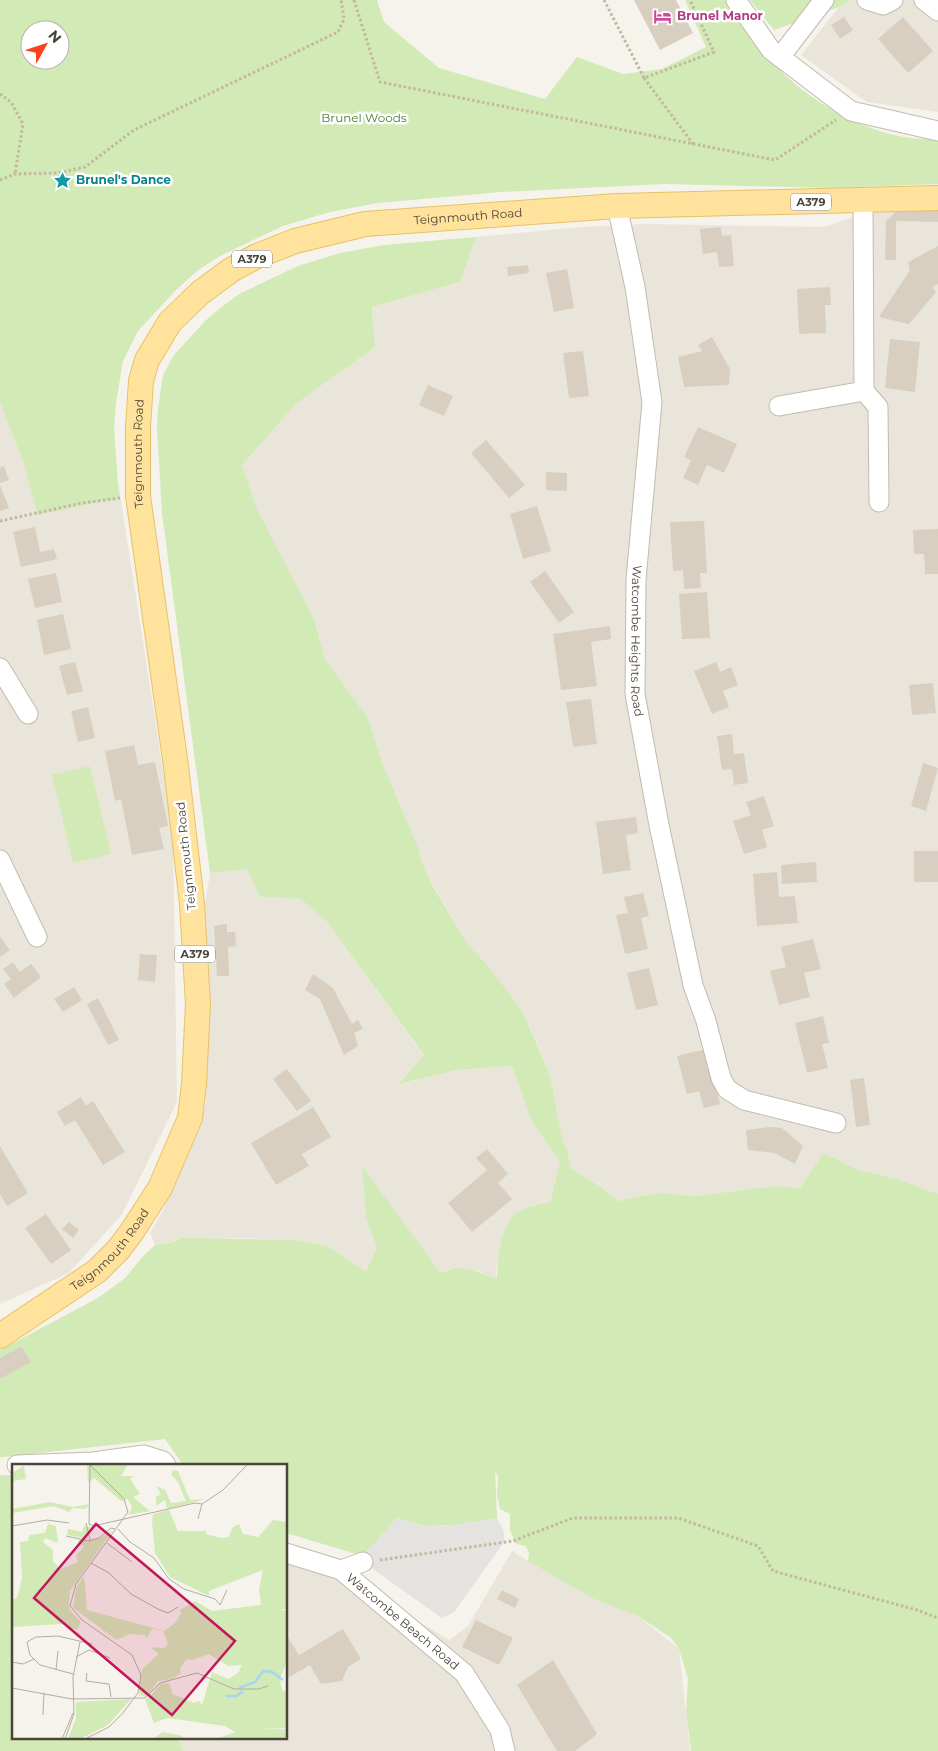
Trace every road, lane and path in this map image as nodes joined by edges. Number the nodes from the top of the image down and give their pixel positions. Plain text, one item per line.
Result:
1 (341, 0) edge
2 (354, 0) edge
3 (604, 0) edge
4 (690, 0) edge
5 (736, 0) edge
6 (824, 0) edge
7 (867, 0) edge
8 (893, 0) edge
9 (924, 0) edge
10 (938, 10) edge
11 (780, 57) junction
12 (644, 78) junction
13 (0, 94) edge
14 (851, 110) junction
15 (938, 131) edge
16 (693, 144) junction
17 (15, 174) junction
18 (0, 180) edge
19 (938, 198) edge
20 (863, 200) junction
21 (617, 206) junction
22 (864, 391) junction
23 (779, 406) dead end
24 (138, 496) junction
25 (878, 502) dead end
26 (0, 521) edge
27 (0, 668) edge
28 (28, 714) dead end
29 (0, 860) edge
30 (37, 937) dead end
31 (836, 1124) dead end
32 (0, 1336) edge
33 (41, 1464) edge
34 (165, 1464) edge
35 (288, 1554) edge
36 (363, 1562) joint
37 (341, 1570) junction
38 (938, 1618) edge
39 (505, 1751) edge

1 - 17 path
2 - 16 path
3 - 12 path
4 - 12 path
5 - 11 street
6 - 11 street
7 - 8 street
9 - 10 street
11 - 14 street
12 - 16 path
13 - 17 path
14 - 15 street
14 - 16 path
17 - 18 path
19 - 20 main road, Teignmouth Road / A379
20 - 21 main road, Teignmouth Road / A379
20 - 22 street
21 - 24 main road, Teignmouth Road / A379
21 - 31 street, Watcombe Heights Road
22 - 23 street
22 - 25 street
24 - 26 path
24 - 32 main road, Teignmouth Road / A379
27 - 28 street
29 - 30 street
33 - 34 street
35 - 37 street, Watcombe Beach Road
36 - 37 street
36 - 38 path
37 - 39 street, Watcombe Beach Road

